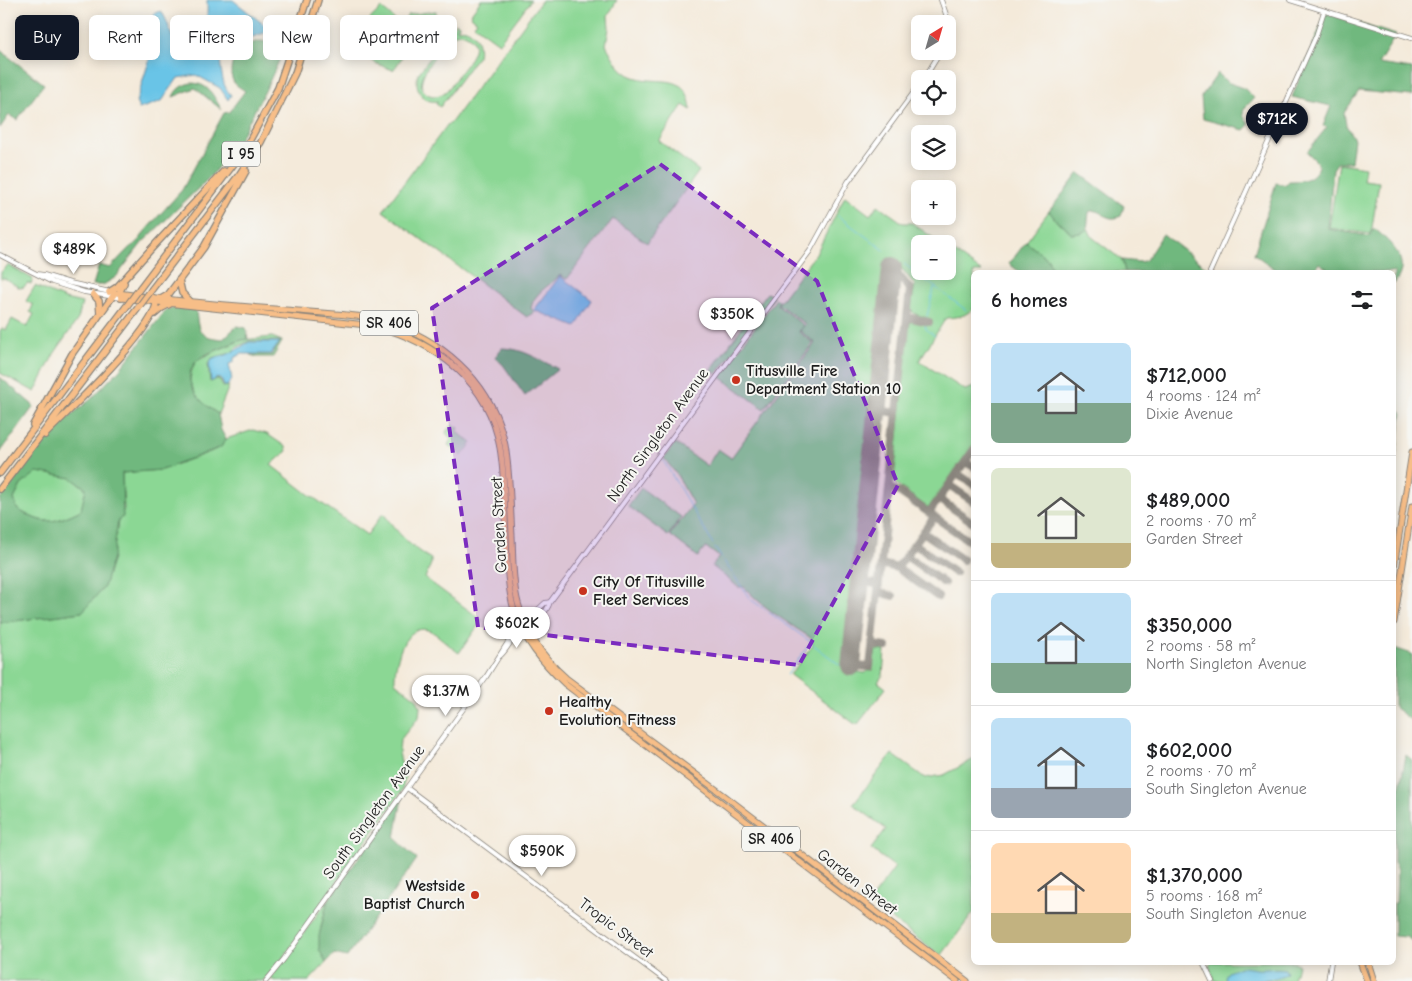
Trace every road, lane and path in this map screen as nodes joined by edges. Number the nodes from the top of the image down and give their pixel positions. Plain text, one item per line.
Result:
1 (307, 0) edge
2 (318, 0) edge
3 (941, 0) edge
4 (1290, 0) edge
5 (1324, 10) junction
6 (946, 15) edge
7 (1412, 38) edge
8 (911, 96) edge
9 (245, 149) junction
10 (255, 152) junction
11 (0, 255) edge
12 (1211, 270) edge
13 (130, 272) junction
14 (179, 280) junction
15 (58, 282) junction
16 (93, 294) junction
17 (116, 295) junction
18 (163, 298) junction
19 (154, 300) junction
20 (190, 301) junction
21 (170, 304) junction
22 (100, 314) junction
23 (150, 319) junction
24 (26, 438) junction
25 (1412, 452) edge
26 (26, 454) junction
27 (0, 473) edge
28 (1410, 483) edge
29 (0, 489) edge
30 (1412, 506) edge
31 (508, 526) junction
32 (1396, 556) edge
33 (1396, 609) edge
34 (523, 626) junction
35 (407, 788) junction
36 (800, 852) junction
37 (798, 860) junction
38 (1204, 965) edge
39 (1331, 965) edge
40 (1361, 965) edge
41 (1369, 965) edge
42 (266, 981) edge
43 (666, 981) edge
44 (957, 981) edge
45 (967, 981) edge
46 (1212, 981) edge
47 (1328, 981) edge
48 (1366, 981) edge
49 (1374, 981) edge

1 - 9 highway, I 95
2 - 10 highway, I 95
3 - 6 street
4 - 5 street
5 - 7 street
5 - 12 street
8 - 34 street, North Singleton Avenue
9 - 13 highway
9 - 24 highway, I 95, bridge
10 - 14 highway
10 - 26 highway, I 95, bridge
11 - 15 street, Garden Street / SR 406
13 - 17 highway
13 - 17 highway
14 - 18 highway
14 - 20 highway
15 - 16 street, Garden Street / SR 406
15 - 17 street, Garden Street / SR 406
16 - 17 street, Garden Street / SR 406
16 - 22 highway
17 - 19 main road, Garden Street / SR 406
17 - 22 highway
18 - 19 highway
18 - 20 main road, Garden Street / SR 406
19 - 21 main road, Garden Street / SR 406
19 - 23 highway
20 - 31 main road, Garden Street / SR 406
21 - 23 highway
21 - 31 main road, Garden Street / SR 406
22 - 24 highway
23 - 26 highway
24 - 27 highway, I 95
25 - 28 main road
26 - 29 highway, I 95
28 - 32 main road
30 - 33 main road
31 - 34 main road, Garden Street / SR 406
31 - 34 main road, Garden Street / SR 406
34 - 35 street, South Singleton Avenue
34 - 36 main road, Garden Street / SR 406
34 - 37 main road, Garden Street / SR 406
35 - 42 street, South Singleton Avenue
35 - 43 street, Tropic Street
36 - 37 main road
36 - 45 main road, Garden Street / SR 406
37 - 44 main road, Garden Street / SR 406
38 - 46 street
39 - 47 street
40 - 48 main road
41 - 49 main road

